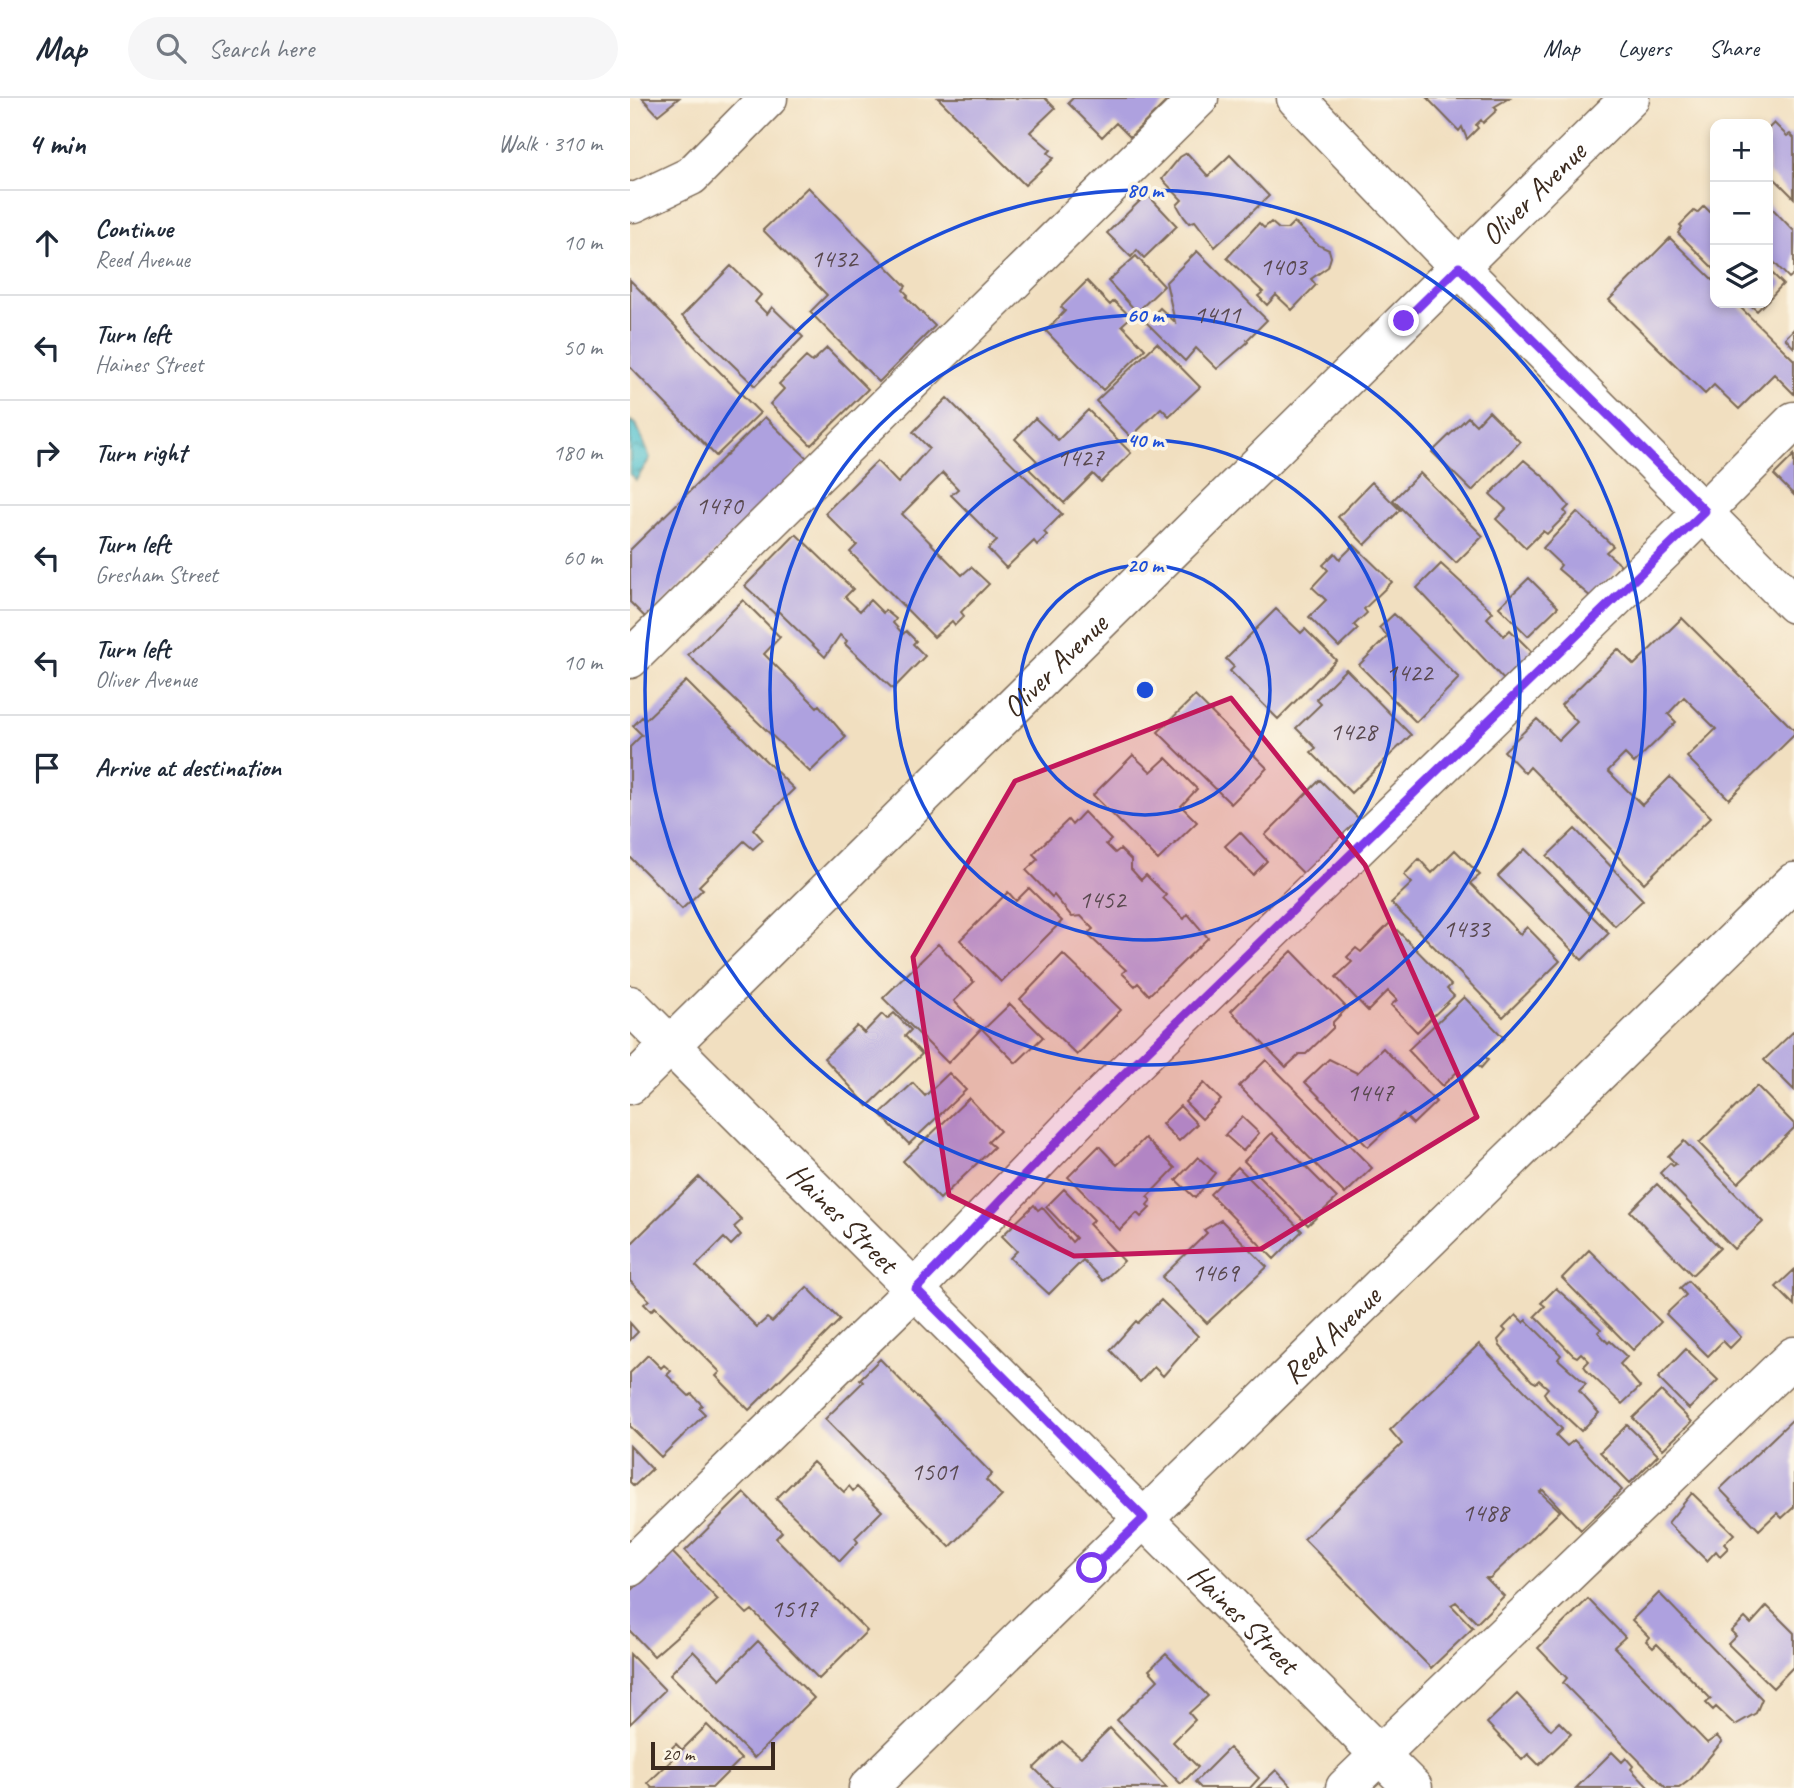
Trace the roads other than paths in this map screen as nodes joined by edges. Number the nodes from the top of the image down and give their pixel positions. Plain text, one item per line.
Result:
1 (768, 98) edge
2 (1199, 98) edge
3 (1296, 98) edge
4 (1630, 98) edge
5 (630, 201) edge
6 (1459, 267) junction
7 (1794, 421) edge
8 (1705, 511) junction
9 (1794, 604) edge
10 (630, 659) edge
11 (1794, 882) edge
12 (630, 1005) edge
13 (670, 1046) junction
14 (630, 1085) edge
15 (916, 1289) junction
16 (1794, 1356) edge
17 (1144, 1518) junction
18 (630, 1567) edge
19 (1379, 1754) junction
20 (868, 1788) edge
21 (1345, 1788) edge
22 (1413, 1788) edge

1 - 5 street
2 - 10 street
3 - 6 street
4 - 6 street, Oliver Avenue
6 - 8 street
6 - 13 street, Oliver Avenue
7 - 8 street
8 - 9 street
8 - 15 street
11 - 17 street, Reed Avenue
12 - 13 street, Haines Street
13 - 14 street, Oliver Avenue
13 - 15 street, Haines Street
15 - 17 street, Haines Street
15 - 18 street
16 - 19 street
17 - 19 street, Haines Street
17 - 20 street, Reed Avenue
19 - 21 street
19 - 22 street, Haines Street

